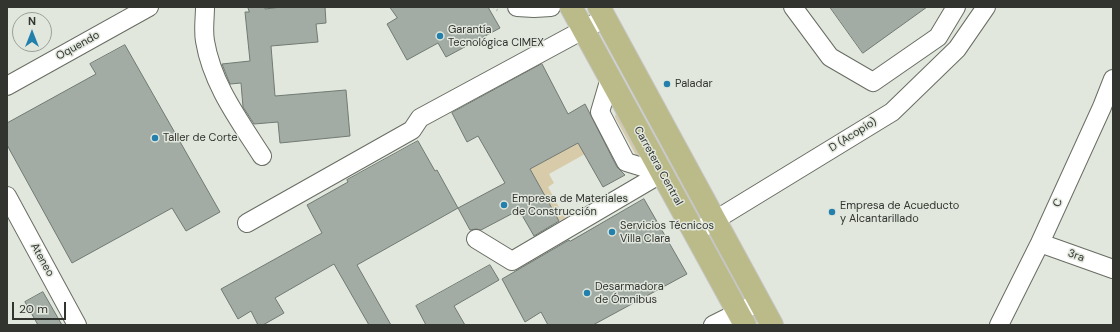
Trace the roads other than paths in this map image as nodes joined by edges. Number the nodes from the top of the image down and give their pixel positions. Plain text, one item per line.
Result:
1 (149, 7) edge
2 (205, 7) edge
3 (518, 7) edge
4 (551, 7) edge
5 (571, 7) edge
6 (793, 7) edge
7 (956, 7) edge
8 (986, 7) edge
9 (602, 12) edge
10 (583, 30) junction
11 (1113, 79) edge
12 (7, 86) edge
13 (1108, 109) edge
14 (262, 156) dead end
15 (662, 173) junction
16 (7, 196) edge
17 (714, 220) junction
18 (247, 223) dead end
19 (694, 233) junction
20 (476, 239) dead end
21 (1040, 243) junction
22 (1113, 269) edge
23 (759, 302) junction
24 (742, 319) edge
25 (77, 325) edge
26 (713, 325) edge
27 (772, 325) edge
28 (999, 325) edge

1 - 12 street, Oquendo
2 - 14 street
3 - 4 street
5 - 10 main road, Carretera Central
6 - 7 street
8 - 17 street, D (Acopio)
9 - 10 street
9 - 17 main road
10 - 15 main road, Carretera Central
10 - 18 street
11 - 13 street, C
13 - 21 street, C
15 - 19 main road, Carretera Central
15 - 20 street
16 - 25 street, Ateneo
17 - 19 street, D (Acopio)
17 - 23 main road
19 - 24 main road, Carretera Central
21 - 22 street, 3ra
21 - 28 street, C
23 - 24 street
23 - 27 main road
24 - 26 street

